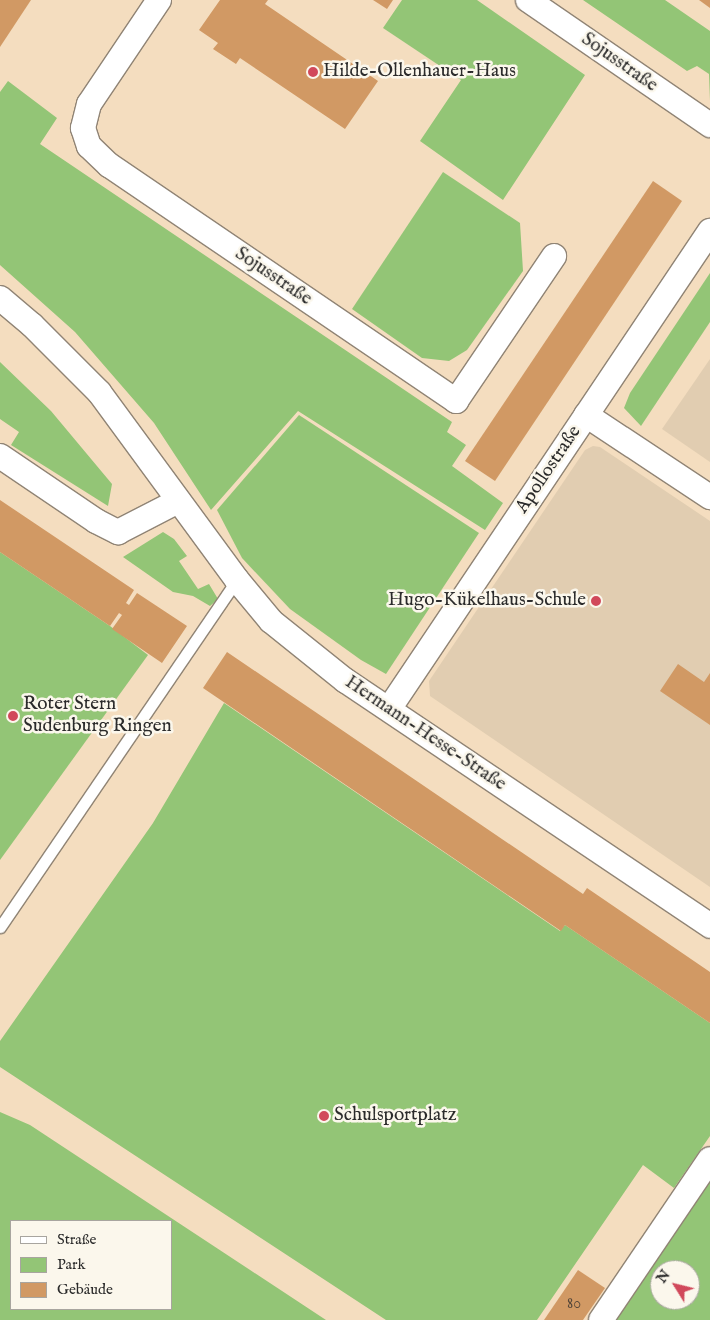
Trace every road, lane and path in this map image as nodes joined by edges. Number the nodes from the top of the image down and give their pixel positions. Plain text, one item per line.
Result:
1 (159, 0) edge
2 (528, 0) edge
3 (710, 125) edge
4 (710, 231) edge
5 (554, 256) dead end
6 (0, 298) edge
7 (586, 414) junction
8 (0, 456) edge
9 (710, 497) edge
10 (178, 501) junction
11 (237, 580) junction
12 (389, 709) junction
13 (710, 926) edge
14 (0, 927) edge
15 (710, 1159) edge
16 (601, 1320) edge

1 - 5 street, Sojusstraße
2 - 3 street, Sojusstraße
4 - 7 street, Apollostraße
6 - 10 street, Hermann-Hesse-Straße
7 - 9 street
7 - 12 street, Apollostraße
8 - 10 street
10 - 11 street, Hermann-Hesse-Straße
11 - 12 street, Hermann-Hesse-Straße
11 - 14 lane
12 - 13 street, Hermann-Hesse-Straße
15 - 16 street

